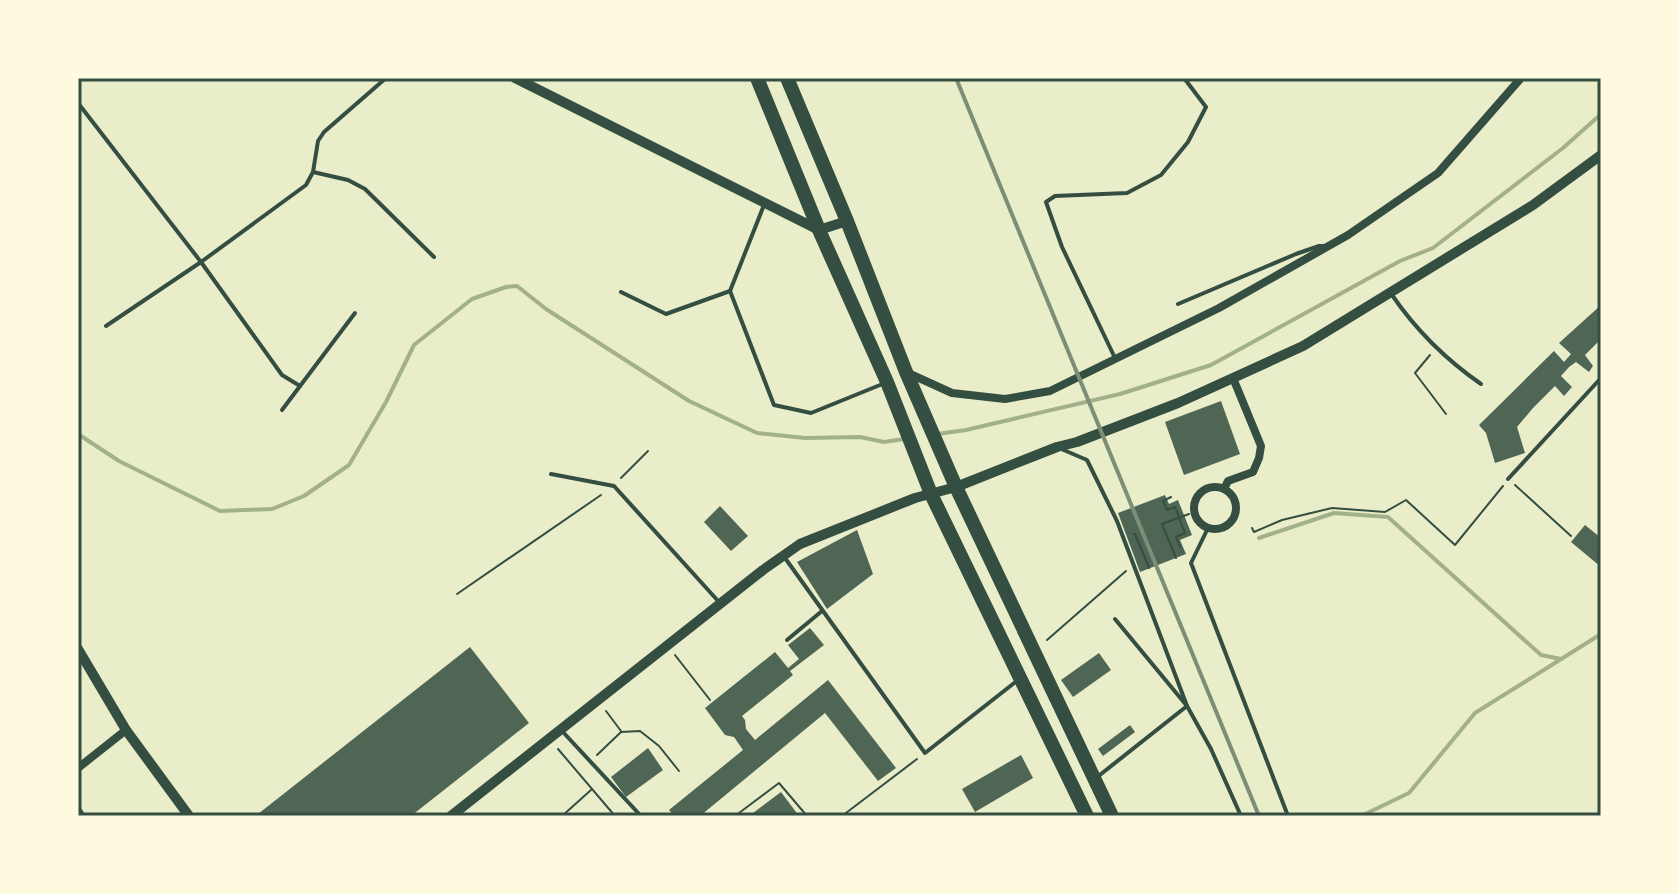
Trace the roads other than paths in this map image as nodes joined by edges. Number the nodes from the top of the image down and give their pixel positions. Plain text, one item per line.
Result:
1 (386, 78) edge
2 (515, 78) edge
3 (757, 78) edge
4 (787, 78) edge
5 (1184, 78) edge
6 (1521, 78) edge
7 (78, 103) edge
8 (1601, 155) edge
9 (313, 172) junction
10 (764, 202) junction
11 (847, 221) junction
12 (819, 230) junction
13 (1328, 247) junction
14 (434, 257) dead end
15 (201, 262) junction
16 (730, 291) junction
17 (621, 292) dead end
18 (1391, 293) junction
19 (1178, 304) dead end
20 (355, 313) dead end
21 (106, 326) dead end
22 (1115, 358) junction
23 (906, 372) junction
24 (1233, 378) junction
25 (1601, 378) edge
26 (887, 382) junction
27 (1481, 384) dead end
28 (300, 386) junction
29 (282, 410) dead end
30 (1057, 447) junction
31 (551, 474) dead end
32 (1508, 479) road end
33 (956, 487) junction
34 (1224, 489) junction
35 (931, 494) junction
36 (1208, 528) junction
37 (783, 556) junction
38 (721, 604) junction
39 (822, 611) junction
40 (1115, 619) dead end
41 (787, 640) dead end
42 (78, 649) edge
43 (1020, 678) junction
44 (1187, 706) junction
45 (126, 730) junction
46 (561, 730) junction
47 (78, 768) edge
48 (1094, 779) junction
49 (78, 807) edge
50 (84, 816) edge
51 (189, 816) edge
52 (452, 816) edge
53 (641, 816) edge
54 (1087, 816) edge
55 (1112, 816) edge
56 (1241, 816) edge
57 (1288, 816) edge

1 - 9 lane
2 - 10 street
3 - 12 main road
4 - 11 main road
5 - 22 lane
6 - 13 street
7 - 15 lane
8 - 18 street
9 - 14 lane
9 - 15 lane
10 - 12 street
10 - 16 lane
11 - 12 street
11 - 23 main road
12 - 26 main road
13 - 19 lane
13 - 22 street
15 - 21 lane
15 - 28 lane
16 - 17 lane
16 - 26 lane
18 - 24 street
18 - 27 lane
20 - 28 lane
22 - 23 street
23 - 33 main road
24 - 30 street
24 - 34 street
25 - 32 lane
26 - 35 main road
28 - 29 lane
30 - 33 street
30 - 44 lane
31 - 38 lane
33 - 35 street
33 - 48 main road
34 - 36 street
34 - 36 street
35 - 37 street
35 - 43 main road
36 - 57 lane
37 - 38 street
37 - 39 lane
38 - 46 street
39 - 41 lane
39 - 43 lane
40 - 44 lane
42 - 45 street
43 - 54 main road
44 - 48 lane
44 - 56 lane
45 - 47 street
45 - 51 street
46 - 52 street
46 - 53 lane
48 - 55 main road
49 - 50 lane

